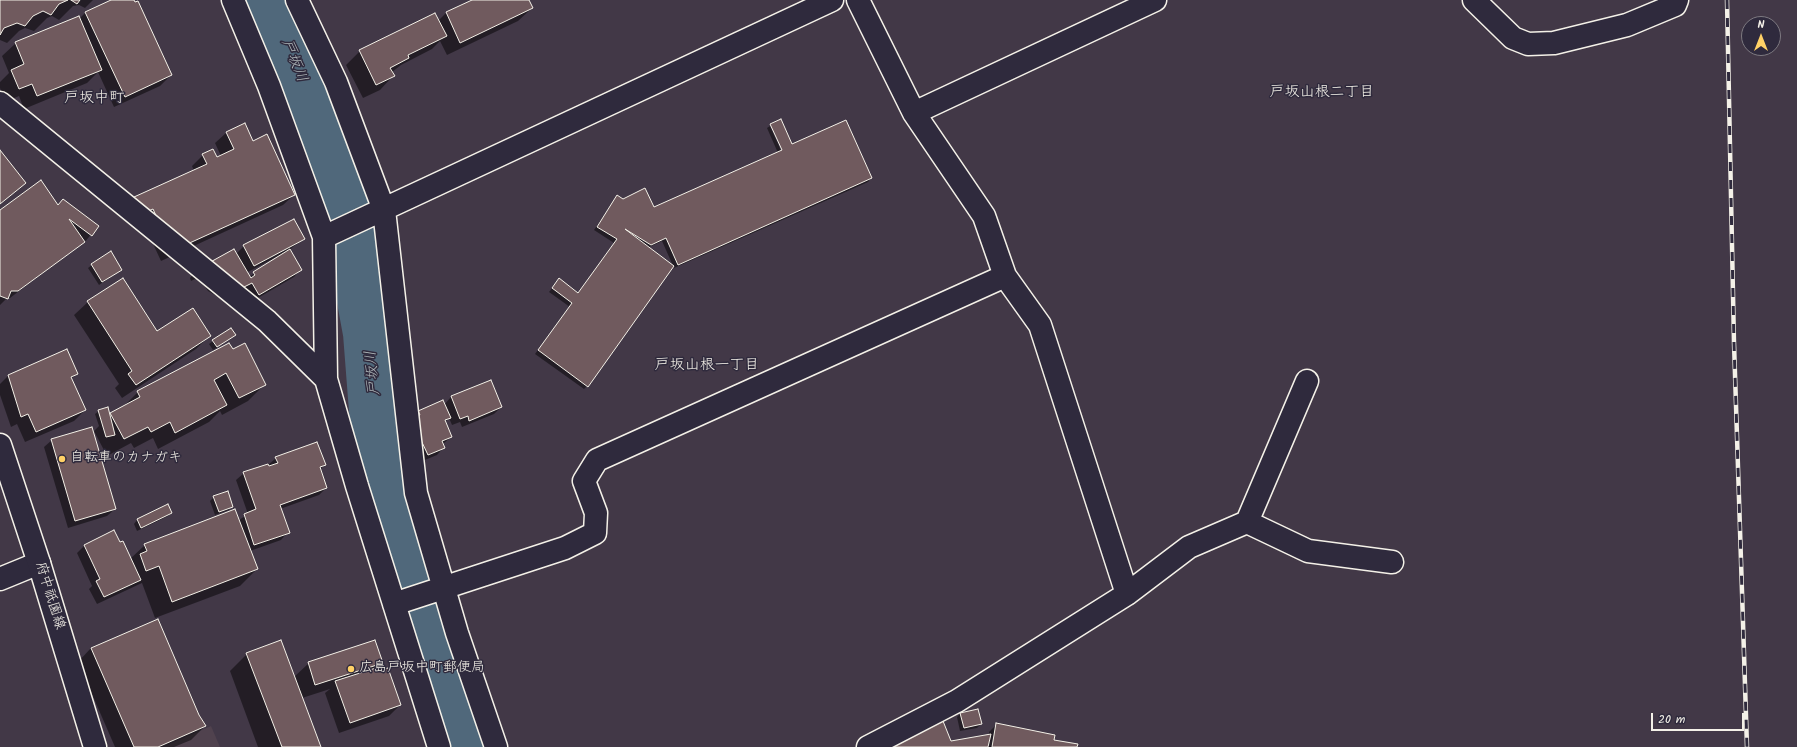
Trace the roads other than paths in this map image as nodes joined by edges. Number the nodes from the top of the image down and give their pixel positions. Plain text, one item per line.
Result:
1 (233, 0) edge
2 (297, 0) edge
3 (832, 0) edge
4 (858, 0) edge
5 (1155, 0) edge
6 (1474, 0) edge
7 (1677, 0) edge
8 (0, 103) edge
9 (914, 113) junction
10 (377, 214) junction
11 (332, 234) junction
12 (1005, 276) junction
13 (326, 379) junction
14 (1307, 381) dead end
15 (0, 445) edge
16 (1247, 522) junction
17 (1392, 562) dead end
18 (39, 563) junction
19 (0, 579) edge
20 (438, 589) junction
21 (1127, 594) junction
22 (400, 602) junction
23 (95, 747) edge
24 (439, 747) edge
25 (496, 747) edge
26 (868, 747) edge

1 - 11 street
2 - 10 street
3 - 10 street
4 - 9 street
5 - 9 street
6 - 7 street
8 - 13 street
9 - 12 street
10 - 11 street
10 - 20 street
11 - 13 street
12 - 20 street
12 - 21 street
13 - 22 street
14 - 16 street
15 - 18 street, 府中祇園線
16 - 17 street
16 - 21 street
18 - 19 street
18 - 23 street, 府中祇園線
20 - 22 street
20 - 25 street
21 - 26 street
22 - 24 street

